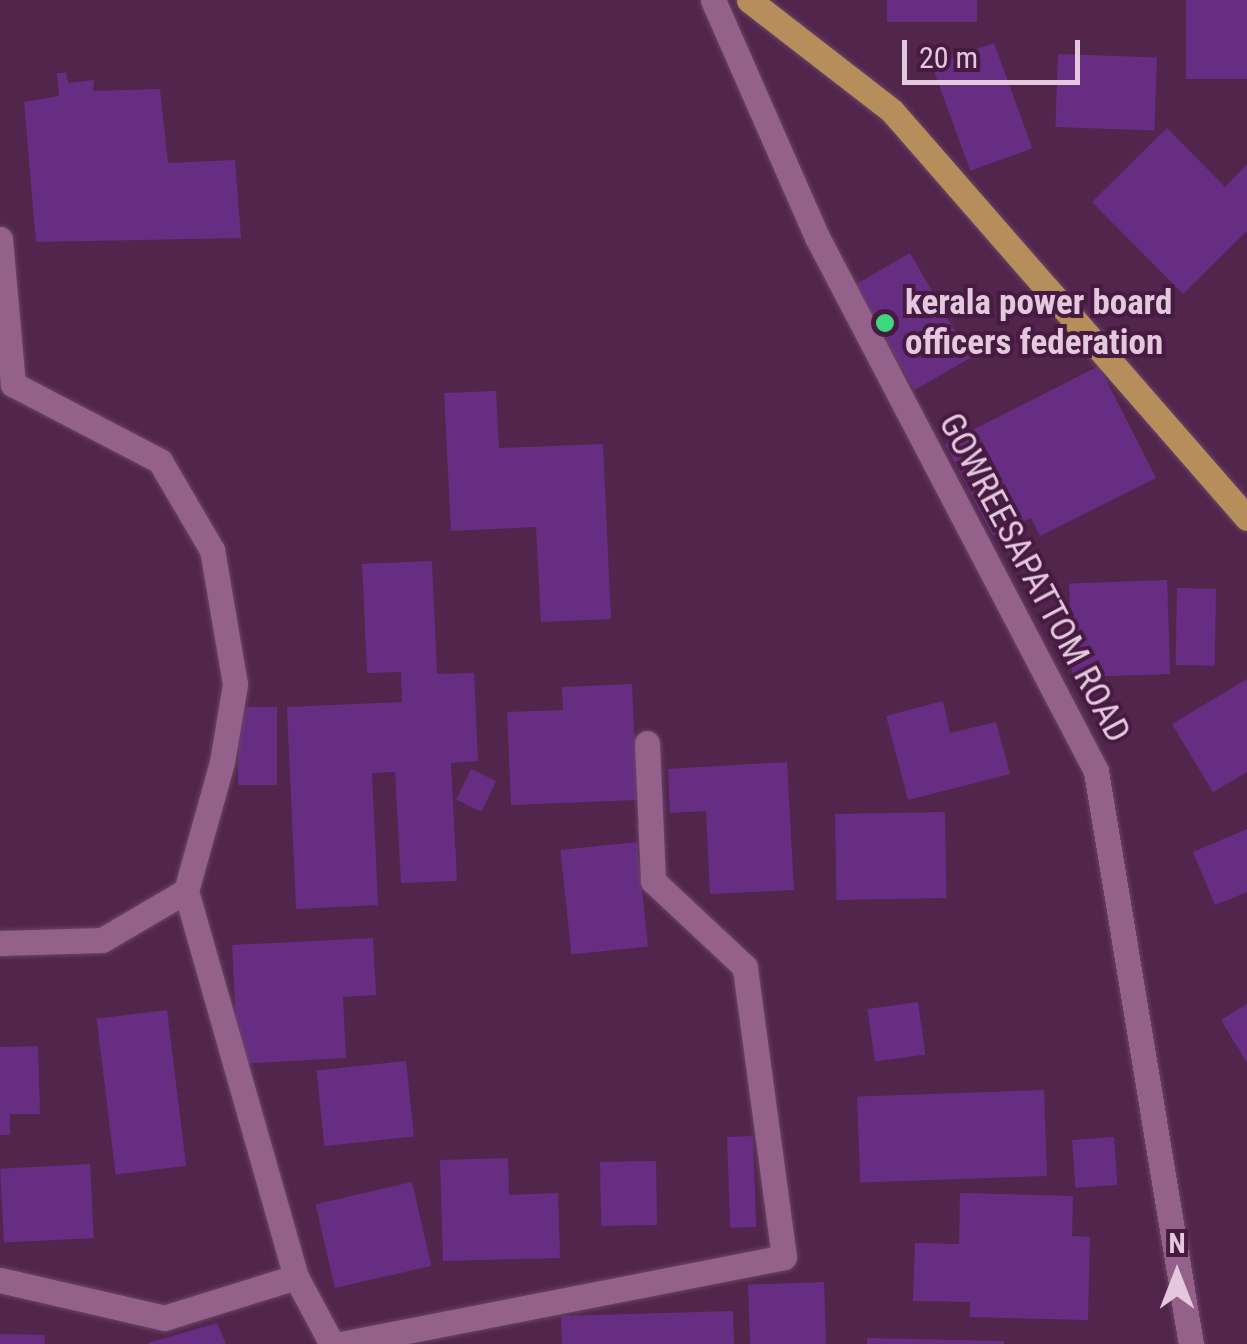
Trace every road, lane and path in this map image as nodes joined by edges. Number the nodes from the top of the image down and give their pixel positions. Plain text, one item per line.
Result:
1 (713, 0) edge
2 (749, 0) edge
3 (0, 239) edge
4 (6, 388) edge
5 (1244, 508) edge
6 (646, 743) dead end
7 (186, 891) junction
8 (0, 942) edge
9 (296, 1278) junction
10 (0, 1280) edge
11 (332, 1344) edge
12 (342, 1344) edge
13 (1191, 1344) edge

1 - 13 street, GOWREESAPATTOM ROAD
2 - 5 main road
3 - 4 street
4 - 7 street
6 - 12 street
7 - 8 street
7 - 9 street
9 - 10 street
9 - 11 street

